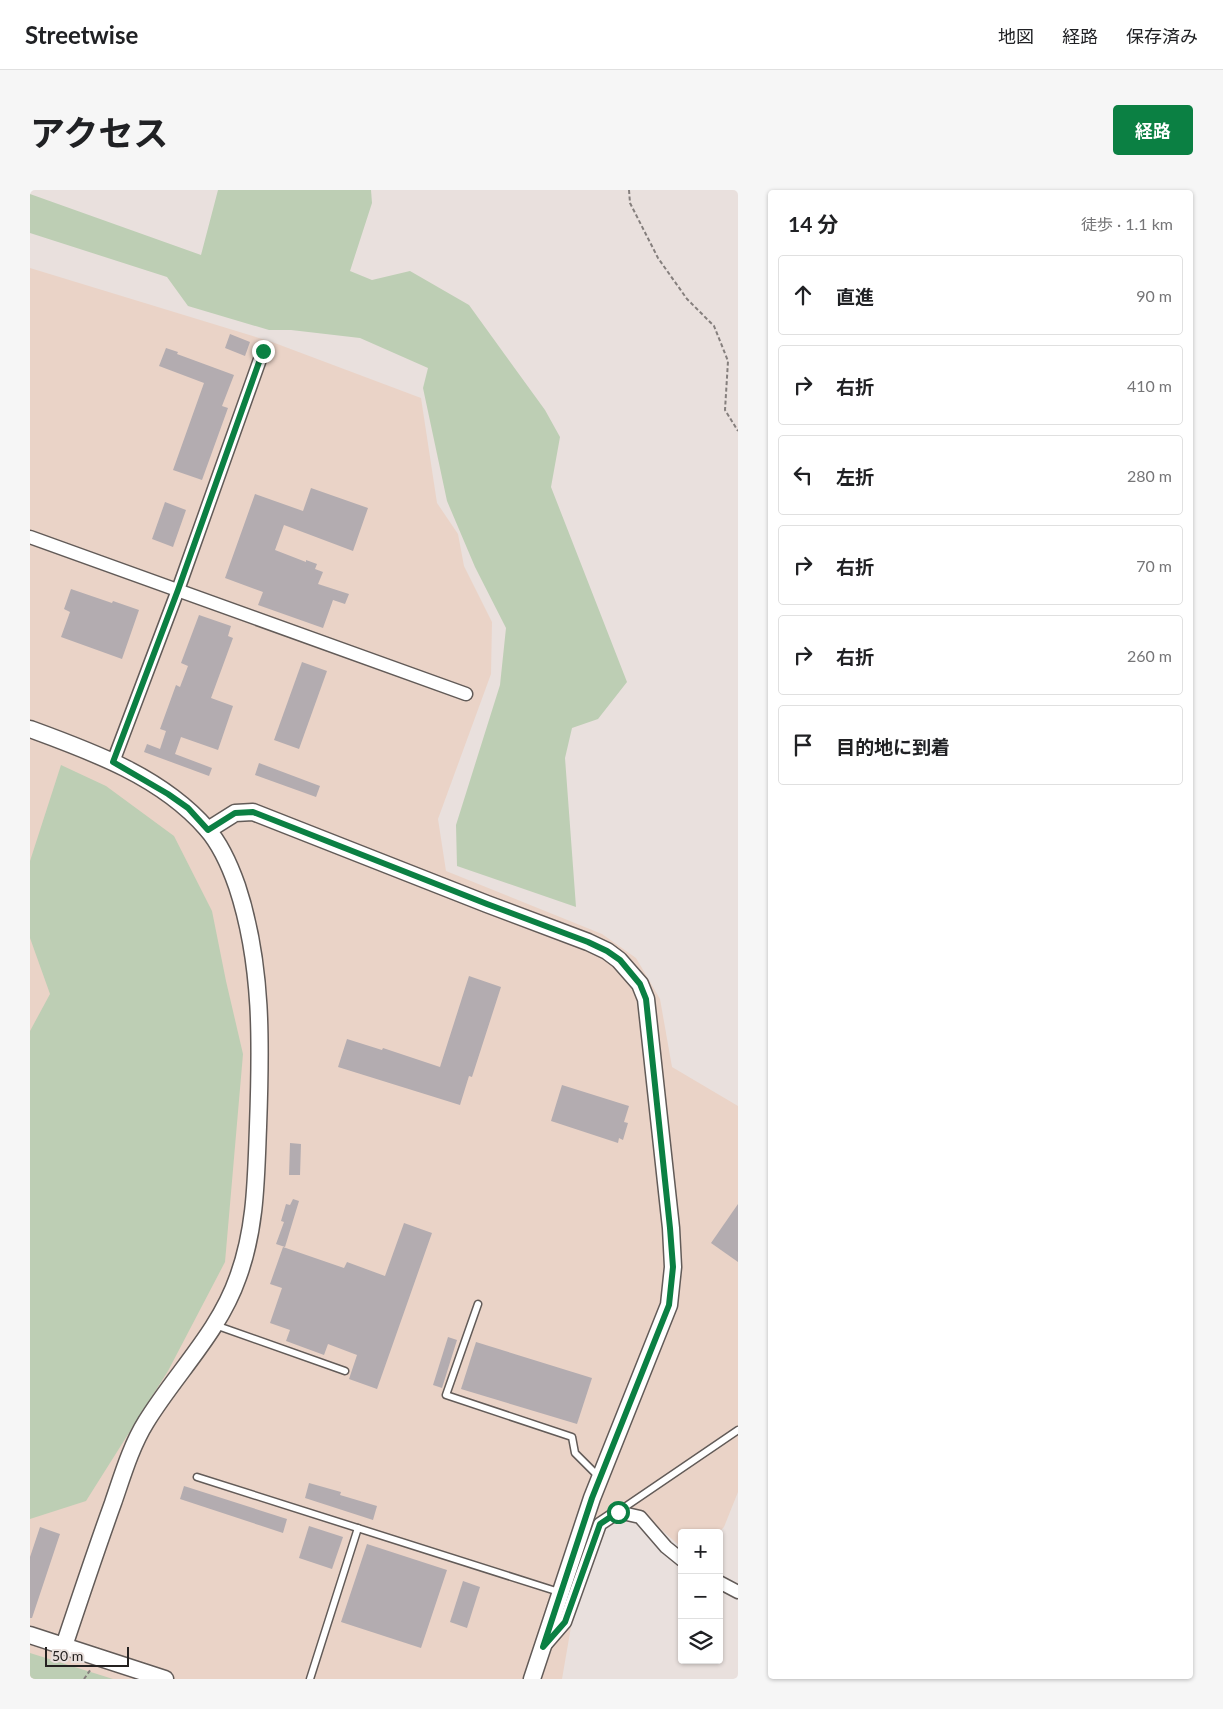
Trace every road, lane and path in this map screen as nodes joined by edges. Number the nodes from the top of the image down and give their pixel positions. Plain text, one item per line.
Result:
1 (629, 190) edge
2 (263, 351) dead end
3 (738, 431) edge
4 (30, 537) edge
5 (178, 590) junction
6 (466, 694) dead end
7 (30, 728) edge
8 (113, 762) junction
9 (208, 830) junction
10 (478, 1304) dead end
11 (215, 1325) junction
12 (345, 1371) dead end
13 (738, 1430) edge
14 (197, 1477) dead end
15 (600, 1478) junction
16 (618, 1512) junction
17 (358, 1528) junction
18 (678, 1557) edge
19 (723, 1584) edge
20 (560, 1592) junction
21 (738, 1592) edge
22 (30, 1635) edge
23 (64, 1646) junction
24 (543, 1647) junction
25 (92, 1668) dead end
26 (84, 1679) edge
27 (165, 1679) edge
28 (310, 1679) edge
29 (532, 1679) edge

1 - 3 path
2 - 5 street
4 - 5 street
5 - 6 street
5 - 8 street
7 - 8 street
8 - 9 street
9 - 11 street
9 - 15 street
10 - 15 lane
11 - 12 lane
11 - 23 street
13 - 16 lane
14 - 17 lane
15 - 20 street
16 - 18 street
16 - 24 street
17 - 20 lane
17 - 28 lane
19 - 21 street
20 - 24 street
22 - 23 street
23 - 27 street
24 - 29 street
25 - 26 path

